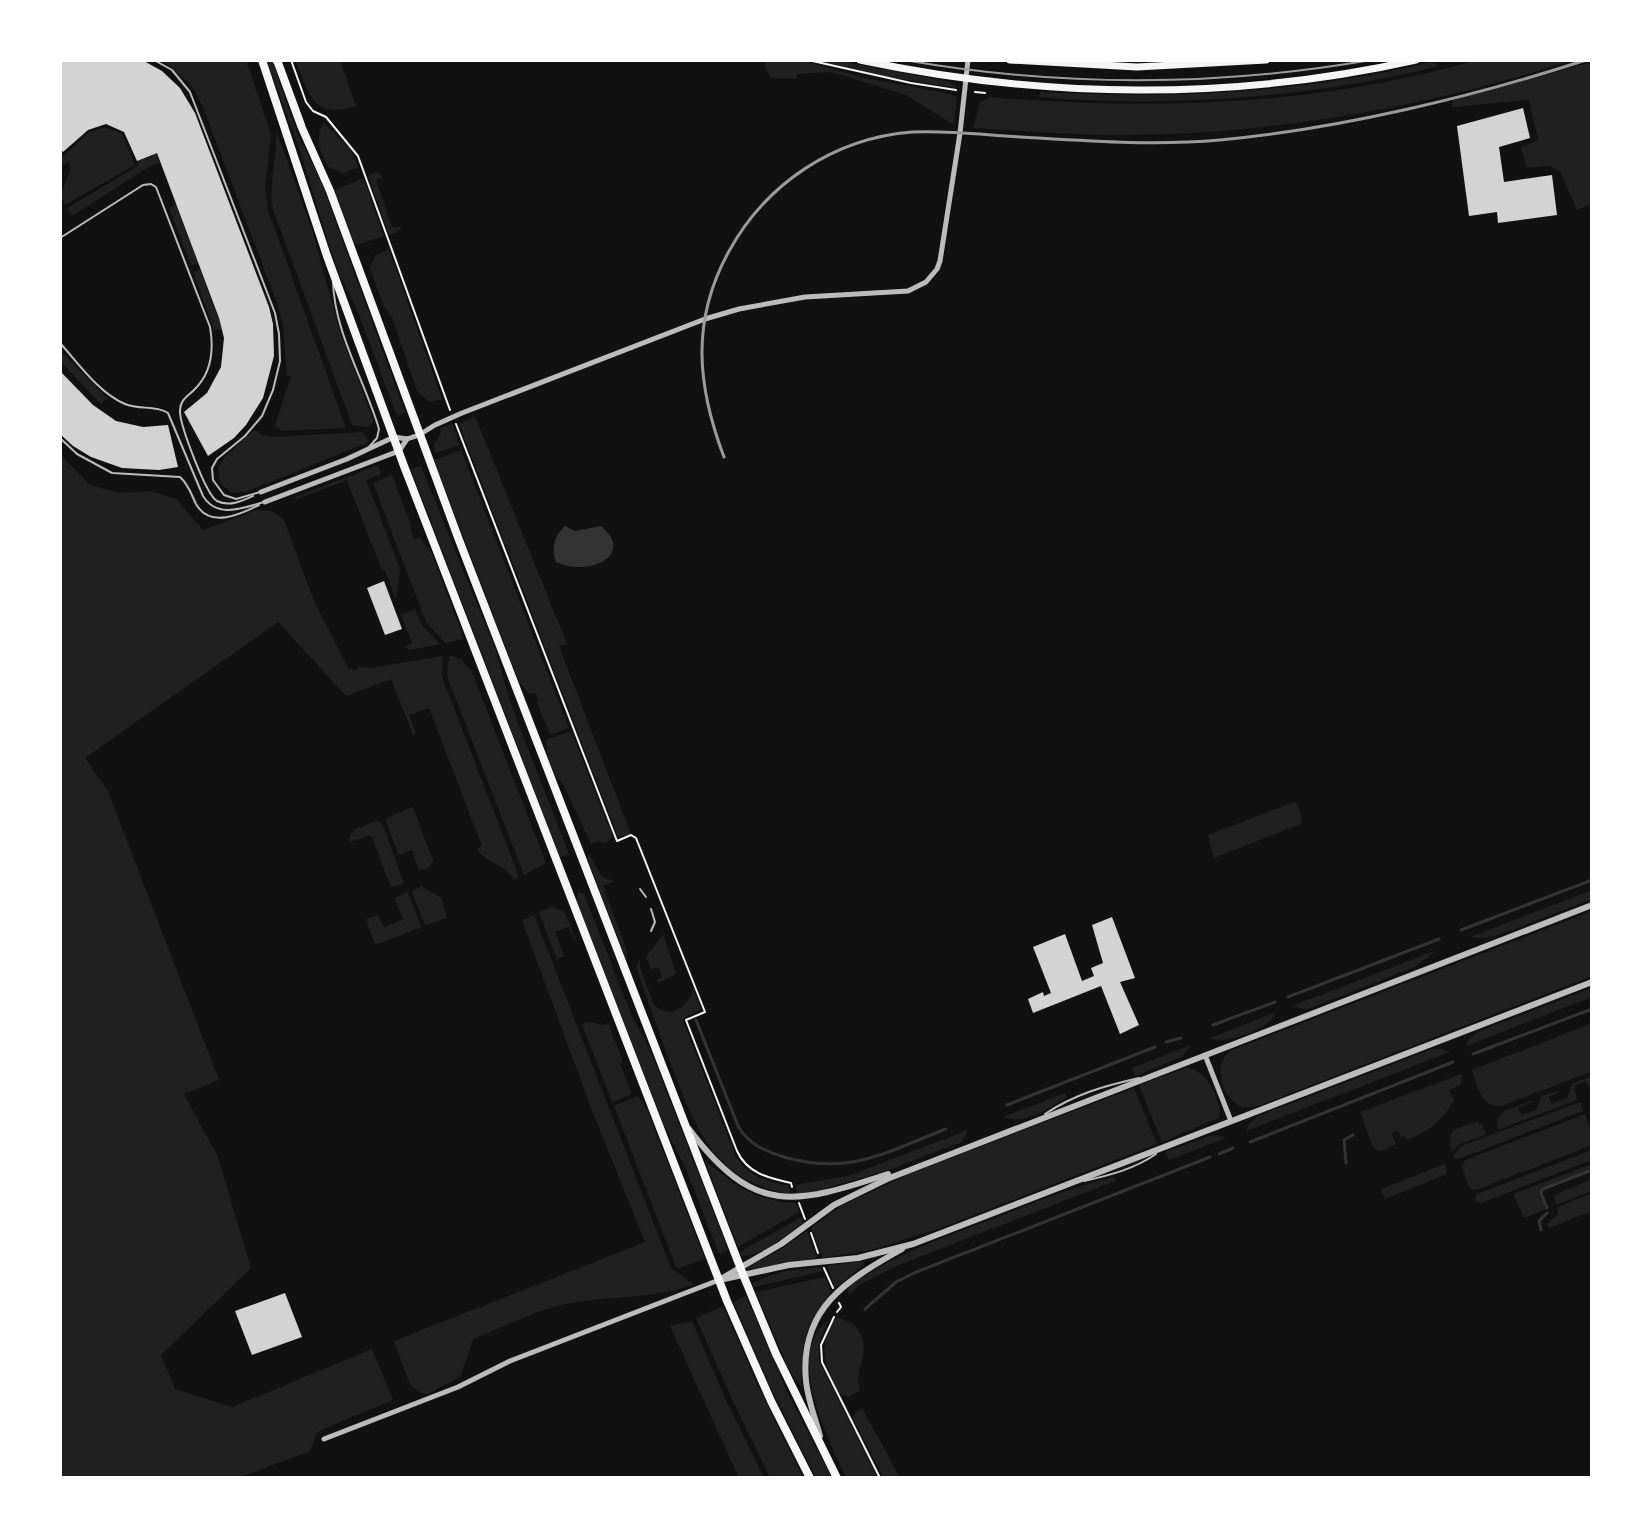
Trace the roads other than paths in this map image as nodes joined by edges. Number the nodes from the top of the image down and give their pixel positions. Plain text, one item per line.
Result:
1 (154, 60) edge
2 (262, 60) edge
3 (277, 60) edge
4 (860, 60) edge
5 (968, 60) edge
6 (1010, 60) edge
7 (1266, 60) edge
8 (1416, 60) edge
9 (967, 79) junction
10 (60, 238) edge
11 (333, 272) junction
12 (60, 343) edge
13 (419, 435) junction
14 (394, 437) junction
15 (60, 438) edge
16 (407, 439) junction
17 (368, 448) junction
18 (399, 451) junction
19 (261, 492) junction
20 (265, 502) junction
21 (640, 889) dead end
22 (646, 897) dead end
23 (1592, 905) edge
24 (651, 909) dead end
25 (651, 931) dead end
26 (1592, 982) edge
27 (1205, 1055) junction
28 (1231, 1121) junction
29 (684, 1123) junction
30 (926, 1162) junction
31 (913, 1244) junction
32 (740, 1267) junction
33 (744, 1277) junction
34 (719, 1280) junction
35 (324, 1439) dead end
36 (825, 1455) junction
37 (810, 1478) edge
38 (837, 1478) edge

1 - 19 lane
2 - 11 main road
3 - 13 main road
4 - 9 main road
5 - 9 street
6 - 7 main road
8 - 9 main road
9 - 13 street
10 - 19 lane
11 - 14 main road
11 - 17 lane
12 - 20 lane
13 - 16 street
13 - 29 main road
14 - 16 street
14 - 17 street
14 - 18 main road
15 - 20 lane
16 - 18 street
17 - 19 street
18 - 20 street
18 - 34 main road
21 - 22 lane
23 - 27 street
24 - 25 lane
26 - 28 street
27 - 28 street
27 - 30 street
28 - 31 street
29 - 30 street
29 - 32 main road
30 - 32 street
31 - 33 street
31 - 36 street
32 - 33 main road
32 - 34 street
33 - 34 street
33 - 36 main road
34 - 35 street
34 - 37 main road
36 - 38 main road

